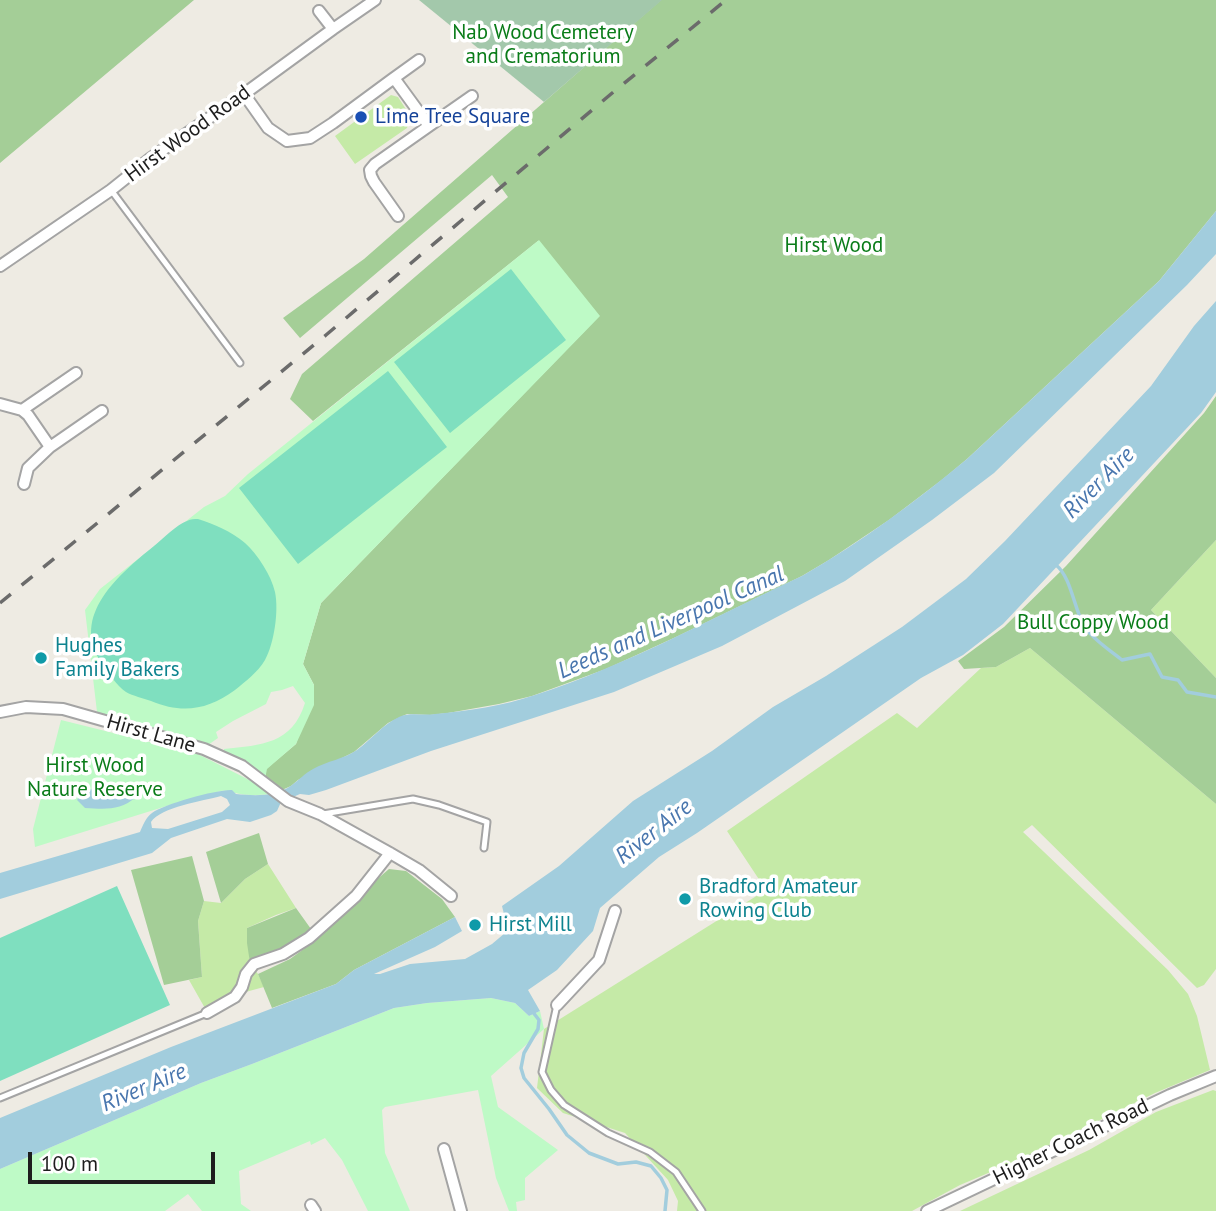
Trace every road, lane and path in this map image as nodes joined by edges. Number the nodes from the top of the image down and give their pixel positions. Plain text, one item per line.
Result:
1 (375, 0) edge
2 (319, 11) dead end
3 (333, 29) junction
4 (419, 60) dead end
5 (394, 78) junction
6 (244, 94) junction
7 (472, 96) dead end
8 (429, 126) junction
9 (111, 190) junction
10 (398, 216) dead end
11 (0, 266) edge
12 (240, 363) dead end
13 (76, 373) dead end
14 (0, 404) edge
15 (22, 410) junction
16 (102, 411) dead end
17 (50, 447) junction
18 (24, 484) dead end
19 (0, 711) edge
20 (320, 814) junction
21 (484, 848) dead end
22 (390, 853) junction
23 (451, 896) dead end
24 (615, 911) dead end
25 (556, 1005) joint
26 (207, 1013) joint
27 (1216, 1076) edge
28 (0, 1098) edge
29 (444, 1149) dead end
30 (461, 1211) edge
31 (702, 1211) edge
32 (928, 1211) edge

1 - 3 street, Hirst Wood Road
2 - 3 street
3 - 6 street, Hirst Wood Road
4 - 5 street
5 - 6 street
5 - 8 street
6 - 9 street, Hirst Wood Road
7 - 8 street
8 - 10 street
9 - 11 street, Hirst Wood Road
9 - 12 lane
13 - 15 street
14 - 15 street
15 - 17 street
16 - 17 street
17 - 18 street
19 - 20 street, Hirst Lane
20 - 21 lane
20 - 22 street, Hirst Lane
22 - 23 street, Hirst Lane
22 - 26 street
24 - 25 street
25 - 31 lane
26 - 28 lane
27 - 32 street, Higher Coach Road
29 - 30 street

